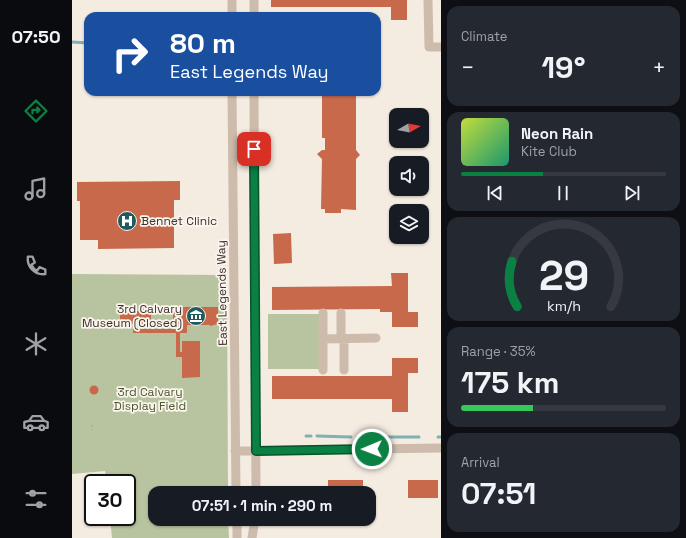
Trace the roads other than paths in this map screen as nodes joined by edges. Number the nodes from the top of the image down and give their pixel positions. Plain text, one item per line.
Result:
1 (232, 0) edge
2 (254, 0) edge
3 (428, 0) edge
4 (232, 12) edge
5 (254, 12) edge
6 (441, 47) edge
7 (232, 96) edge
8 (254, 96) edge
9 (323, 313) dead end
10 (341, 313) dead end
11 (323, 338) junction
12 (343, 338) junction
13 (376, 338) dead end
14 (323, 370) dead end
15 (344, 370) dead end
16 (441, 448) edge
17 (235, 451) junction
18 (256, 451) junction
19 (236, 486) edge
20 (256, 486) edge
21 (236, 526) edge
22 (253, 526) edge
23 (237, 538) edge
24 (252, 538) edge

1 - 4 street
2 - 5 street
3 - 6 street
7 - 17 street, East Legends Way
8 - 18 street
9 - 11 street
10 - 12 street
11 - 12 street
11 - 14 street
12 - 13 street
12 - 15 street
16 - 18 street
17 - 18 street
17 - 19 street, East Legends Way
18 - 20 street
21 - 23 street
22 - 24 street

